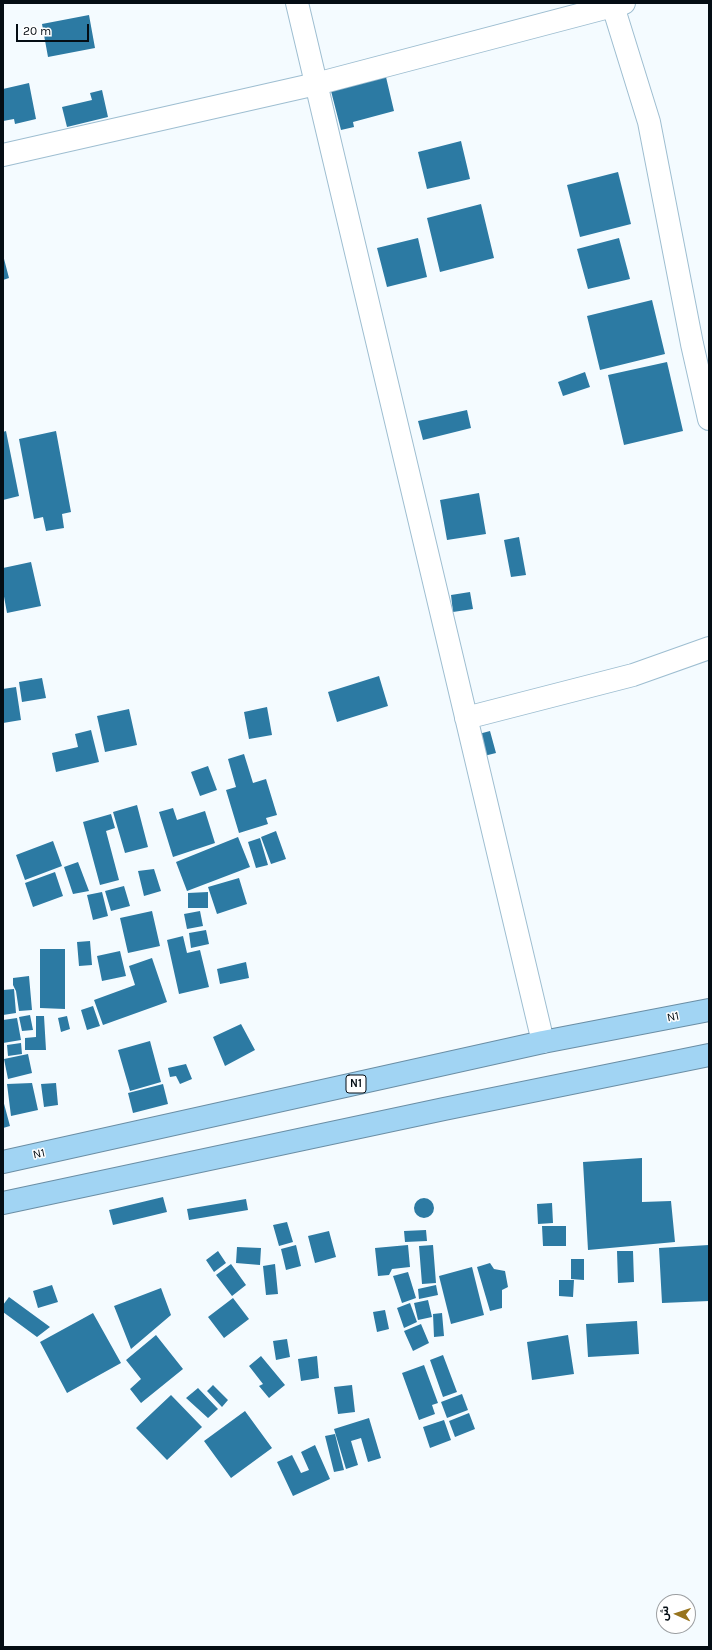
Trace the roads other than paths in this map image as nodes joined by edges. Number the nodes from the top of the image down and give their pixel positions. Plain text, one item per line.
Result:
1 (297, 3) edge
2 (618, 4) edge
3 (316, 84) junction
4 (3, 155) edge
5 (709, 419) edge
6 (709, 648) edge
7 (466, 718) junction
8 (709, 1010) edge
9 (543, 1042) junction
10 (709, 1055) edge
11 (3, 1162) edge
12 (3, 1203) edge

1 - 3 street
2 - 3 street
2 - 5 street
3 - 4 street
3 - 7 street
6 - 7 street
7 - 9 street
8 - 9 highway, N1 / N1
9 - 11 highway, N1 / N1
10 - 12 highway

